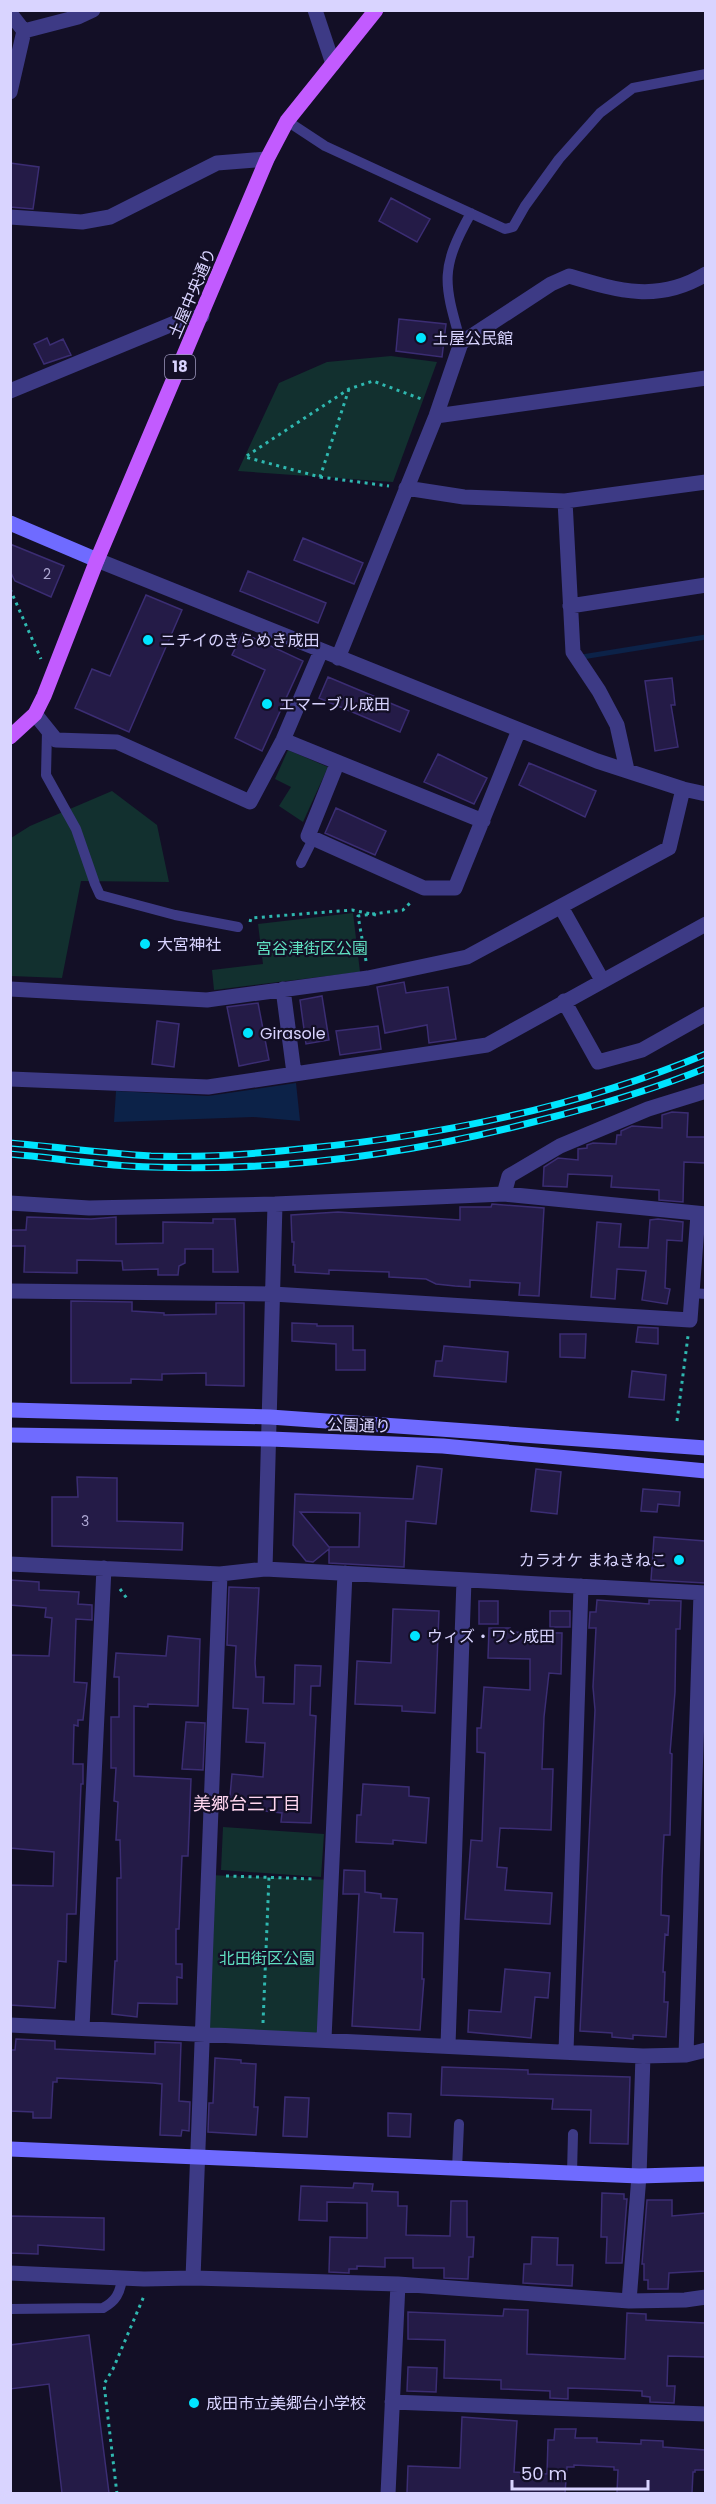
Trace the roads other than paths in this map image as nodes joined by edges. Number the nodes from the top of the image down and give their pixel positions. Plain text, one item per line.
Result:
1 (93, 10) edge
2 (315, 10) edge
3 (376, 10) edge
4 (10, 13) edge
5 (24, 31) junction
6 (333, 64) junction
7 (705, 74) edge
8 (10, 92) edge
9 (286, 121) junction
10 (267, 159) junction
11 (471, 213) junction
12 (10, 217) edge
13 (705, 274) edge
14 (202, 316) junction
15 (461, 343) junction
16 (705, 378) edge
17 (10, 391) edge
18 (438, 411) junction
19 (705, 482) edge
20 (406, 488) junction
21 (565, 501) junction
22 (10, 523) edge
23 (97, 560) junction
24 (705, 585) edge
25 (570, 606) junction
26 (321, 651) junction
27 (338, 658) junction
28 (35, 714) junction
29 (519, 730) junction
30 (47, 731) junction
31 (10, 737) edge
32 (283, 740) junction
33 (337, 764) junction
34 (627, 770) junction
35 (683, 789) junction
36 (705, 794) edge
37 (483, 821) junction
38 (313, 839) junction
39 (301, 863) dead end
40 (561, 907) junction
41 (705, 924) edge
42 (238, 927) dead end
43 (602, 981) junction
44 (10, 989) edge
45 (283, 989) junction
46 (564, 1001) junction
47 (705, 1014) edge
48 (294, 1073) junction
49 (10, 1079) edge
50 (705, 1091) edge
51 (504, 1194) junction
52 (10, 1203) edge
53 (275, 1204) junction
54 (702, 1214) edge
55 (10, 1291) edge
56 (273, 1294) junction
57 (699, 1294) edge
58 (10, 1410) edge
59 (270, 1417) junction
60 (10, 1435) edge
61 (270, 1439) junction
62 (705, 1448) edge
63 (705, 1471) edge
64 (10, 1564) edge
65 (104, 1569) junction
66 (265, 1569) junction
67 (345, 1573) junction
68 (220, 1574) junction
69 (464, 1580) junction
70 (581, 1586) junction
71 (703, 1593) edge
72 (10, 2025) edge
73 (82, 2028) junction
74 (203, 2036) junction
75 (324, 2039) junction
76 (448, 2045) junction
77 (705, 2050) edge
78 (566, 2052) junction
79 (686, 2055) junction
80 (643, 2056) junction
81 (459, 2124) dead end
82 (573, 2134) dead end
83 (10, 2148) edge
84 (198, 2158) junction
85 (457, 2169) junction
86 (572, 2173) junction
87 (705, 2174) edge
88 (639, 2176) junction
89 (10, 2273) edge
90 (193, 2278) junction
91 (122, 2279) junction
92 (398, 2284) junction
93 (705, 2297) edge
94 (629, 2301) junction
95 (10, 2309) edge
96 (392, 2402) junction
97 (705, 2414) edge
98 (388, 2493) edge

1 - 5 street
2 - 6 street
3 - 6 main road, 土屋中央通り / 18
4 - 5 street
5 - 8 street
6 - 9 main road, 土屋中央通り / 18
7 - 11 lane
9 - 10 main road, 土屋中央通り / 18
9 - 11 lane
10 - 12 street
10 - 14 main road, 土屋中央通り / 18
11 - 15 lane
13 - 15 street
14 - 17 street
14 - 23 main road, 土屋中央通り / 18
15 - 18 street
16 - 18 street
18 - 20 street
19 - 21 street
20 - 21 street
20 - 27 street
21 - 25 street
22 - 23 street
23 - 26 street
23 - 28 main road, 土屋中央通り / 18
24 - 25 street
25 - 34 street
26 - 27 street
26 - 32 street
27 - 29 street
28 - 30 street
28 - 31 main road, 土屋中央通り / 18
29 - 34 street
29 - 37 street
30 - 32 street
30 - 42 lane
32 - 33 street
33 - 37 street
33 - 38 street
34 - 35 street
35 - 36 street
35 - 40 street
37 - 38 street
38 - 39 lane
40 - 43 street
40 - 45 street
41 - 43 street
43 - 46 street
44 - 45 street
45 - 48 street
46 - 47 street
46 - 48 street
48 - 49 street
50 - 51 street
51 - 53 street
51 - 54 street
52 - 53 street
53 - 56 street
54 - 57 street
55 - 56 street
56 - 57 street
56 - 59 street
58 - 59 street, 公園通り
59 - 61 street
59 - 62 street, 公園通り
60 - 61 street, 公園通り
61 - 63 street, 公園通り
61 - 66 street
64 - 65 street
65 - 68 street
65 - 73 street
66 - 67 street
66 - 68 street
67 - 69 street
67 - 75 street
68 - 74 street
69 - 70 street
69 - 76 street
70 - 71 street
70 - 78 street
71 - 79 street
72 - 73 street
73 - 74 street
74 - 75 street
74 - 84 street
75 - 76 street
76 - 78 street
77 - 79 street
78 - 80 street
79 - 80 street
80 - 88 street
81 - 85 lane
82 - 86 lane
83 - 84 street
84 - 85 street
84 - 90 street
85 - 86 street
86 - 88 street
87 - 88 street
88 - 94 street
89 - 91 street
90 - 91 street
90 - 92 street
91 - 95 lane
92 - 94 street
92 - 96 street
93 - 94 street
96 - 97 street
96 - 98 street

